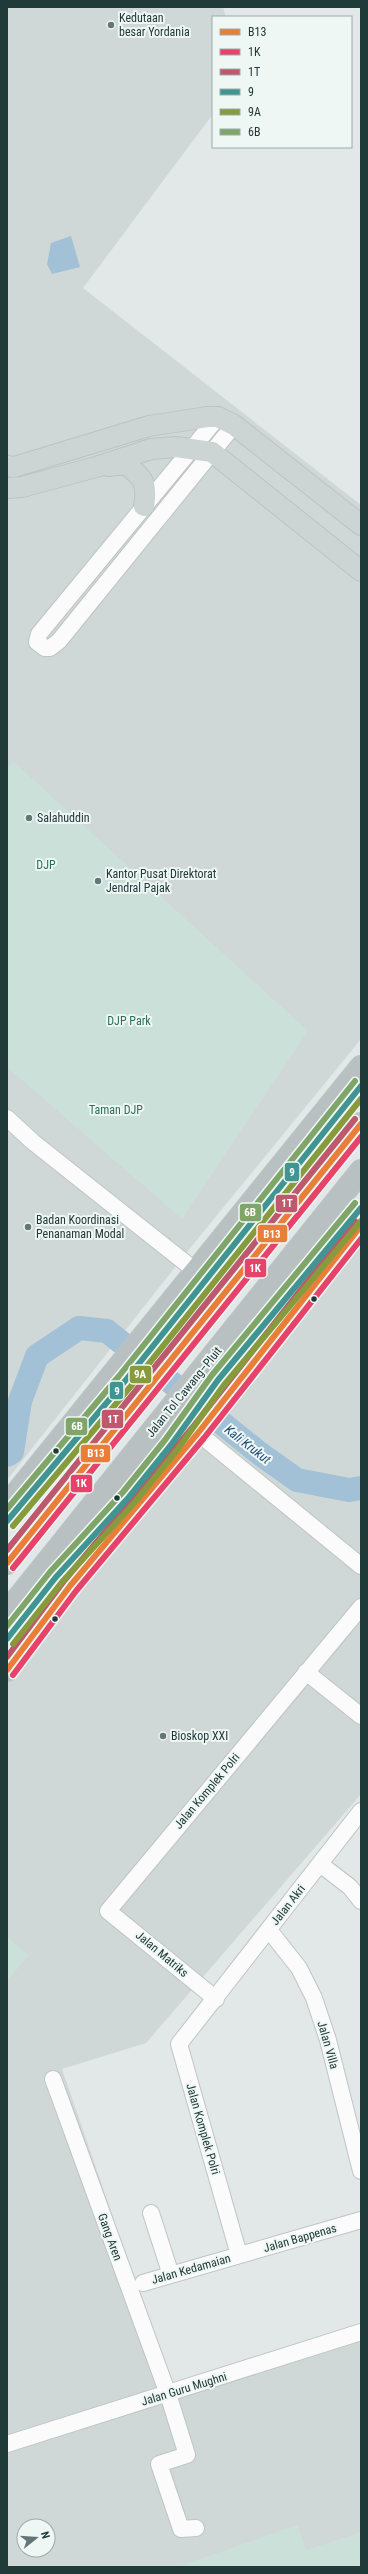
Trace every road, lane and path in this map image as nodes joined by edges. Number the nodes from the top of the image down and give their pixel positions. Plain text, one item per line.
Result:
1 (226, 421) junction
2 (190, 448) junction
3 (212, 452) junction
4 (7, 466) edge
5 (96, 467) junction
6 (7, 488) edge
7 (144, 506) junction
8 (361, 525) edge
9 (361, 571) edge
10 (361, 1067) edge
11 (7, 1118) edge
12 (361, 1124) edge
13 (361, 1171) edge
14 (361, 1226) edge
15 (197, 1272) junction
16 (202, 1427) junction
17 (7, 1505) edge
18 (7, 1563) edge
19 (361, 1566) edge
20 (361, 1608) edge
21 (7, 1612) edge
22 (7, 1670) edge
23 (306, 1672) junction
24 (361, 1716) edge
25 (361, 1812) edge
26 (320, 1864) junction
27 (361, 1901) edge
28 (108, 1910) joint
29 (269, 1930) junction
30 (211, 2005) junction
31 (53, 2079) dead end
32 (361, 2171) edge
33 (151, 2213) dead end
34 (361, 2220) edge
35 (239, 2255) junction
36 (171, 2275) junction
37 (143, 2283) dead end
38 (361, 2332) edge
39 (168, 2394) junction
40 (7, 2444) edge
41 (196, 2528) dead end

1 - 2 street
1 - 3 street
1 - 4 main road
1 - 8 main road
2 - 3 main road
2 - 5 main road
2 - 7 street
3 - 7 street
3 - 9 main road
5 - 6 main road
5 - 7 main road
10 - 15 highway
11 - 15 street
12 - 18 highway
13 - 21 highway, Jalan Tol Cawang–Pluit
14 - 16 highway
15 - 17 highway
16 - 19 street
16 - 22 highway
20 - 23 street, Jalan Komplek Polri
23 - 24 street
23 - 28 street, Jalan Komplek Polri
25 - 26 street, Jalan Akri
26 - 27 street
26 - 29 street, Jalan Akri
28 - 30 street, Jalan Matriks
29 - 30 street, Jalan Akri
29 - 32 street, Jalan Villa
30 - 35 street, Jalan Komplek Polri
31 - 39 street, Gang Aren
33 - 36 street
34 - 35 street, Jalan Bappenas
35 - 36 street, Jalan Kedamaian
36 - 37 street, Jalan Kedamaian
38 - 39 street, Jalan Guru Mughni
39 - 40 street, Jalan Guru Mughni
39 - 41 street, Gang Aren

